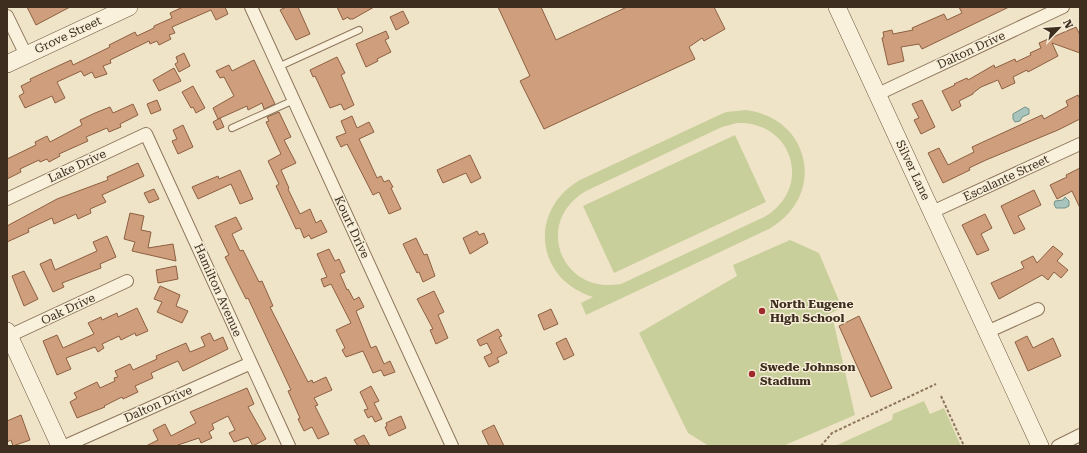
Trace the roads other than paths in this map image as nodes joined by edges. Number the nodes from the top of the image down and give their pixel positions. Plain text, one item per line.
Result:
1 (129, 7) edge
2 (252, 7) edge
3 (837, 7) edge
4 (1063, 7) edge
5 (7, 16) edge
6 (359, 30) dead end
7 (26, 55) junction
8 (7, 64) edge
9 (278, 67) junction
10 (878, 94) junction
11 (294, 100) junction
12 (232, 128) dead end
13 (146, 134) joint
14 (1080, 144) edge
15 (7, 199) edge
16 (932, 212) junction
17 (127, 281) dead end
18 (1038, 309) dead end
19 (988, 332) junction
20 (8, 334) edge
21 (251, 362) junction
22 (1080, 435) edge
23 (60, 446) edge
24 (65, 446) edge
25 (289, 446) edge
26 (452, 446) edge
27 (1040, 446) edge
28 (1058, 446) edge

1 - 7 street, Grove Street
2 - 9 street, Kourt Drive
3 - 10 street, Silver Lane
4 - 10 street, Dalton Drive
5 - 7 street
6 - 9 lane
7 - 8 street, Grove Street
9 - 11 street, Kourt Drive
10 - 16 street, Silver Lane
11 - 12 lane
11 - 26 street, Kourt Drive
13 - 15 street, Lake Drive
13 - 21 street, Hamilton Avenue
14 - 16 street, Escalante Street
16 - 19 street, Silver Lane
17 - 20 street, Oak Drive
18 - 19 street
19 - 27 street, Silver Lane
20 - 23 street
21 - 24 street, Dalton Drive
21 - 25 street, Hamilton Avenue
22 - 28 street

